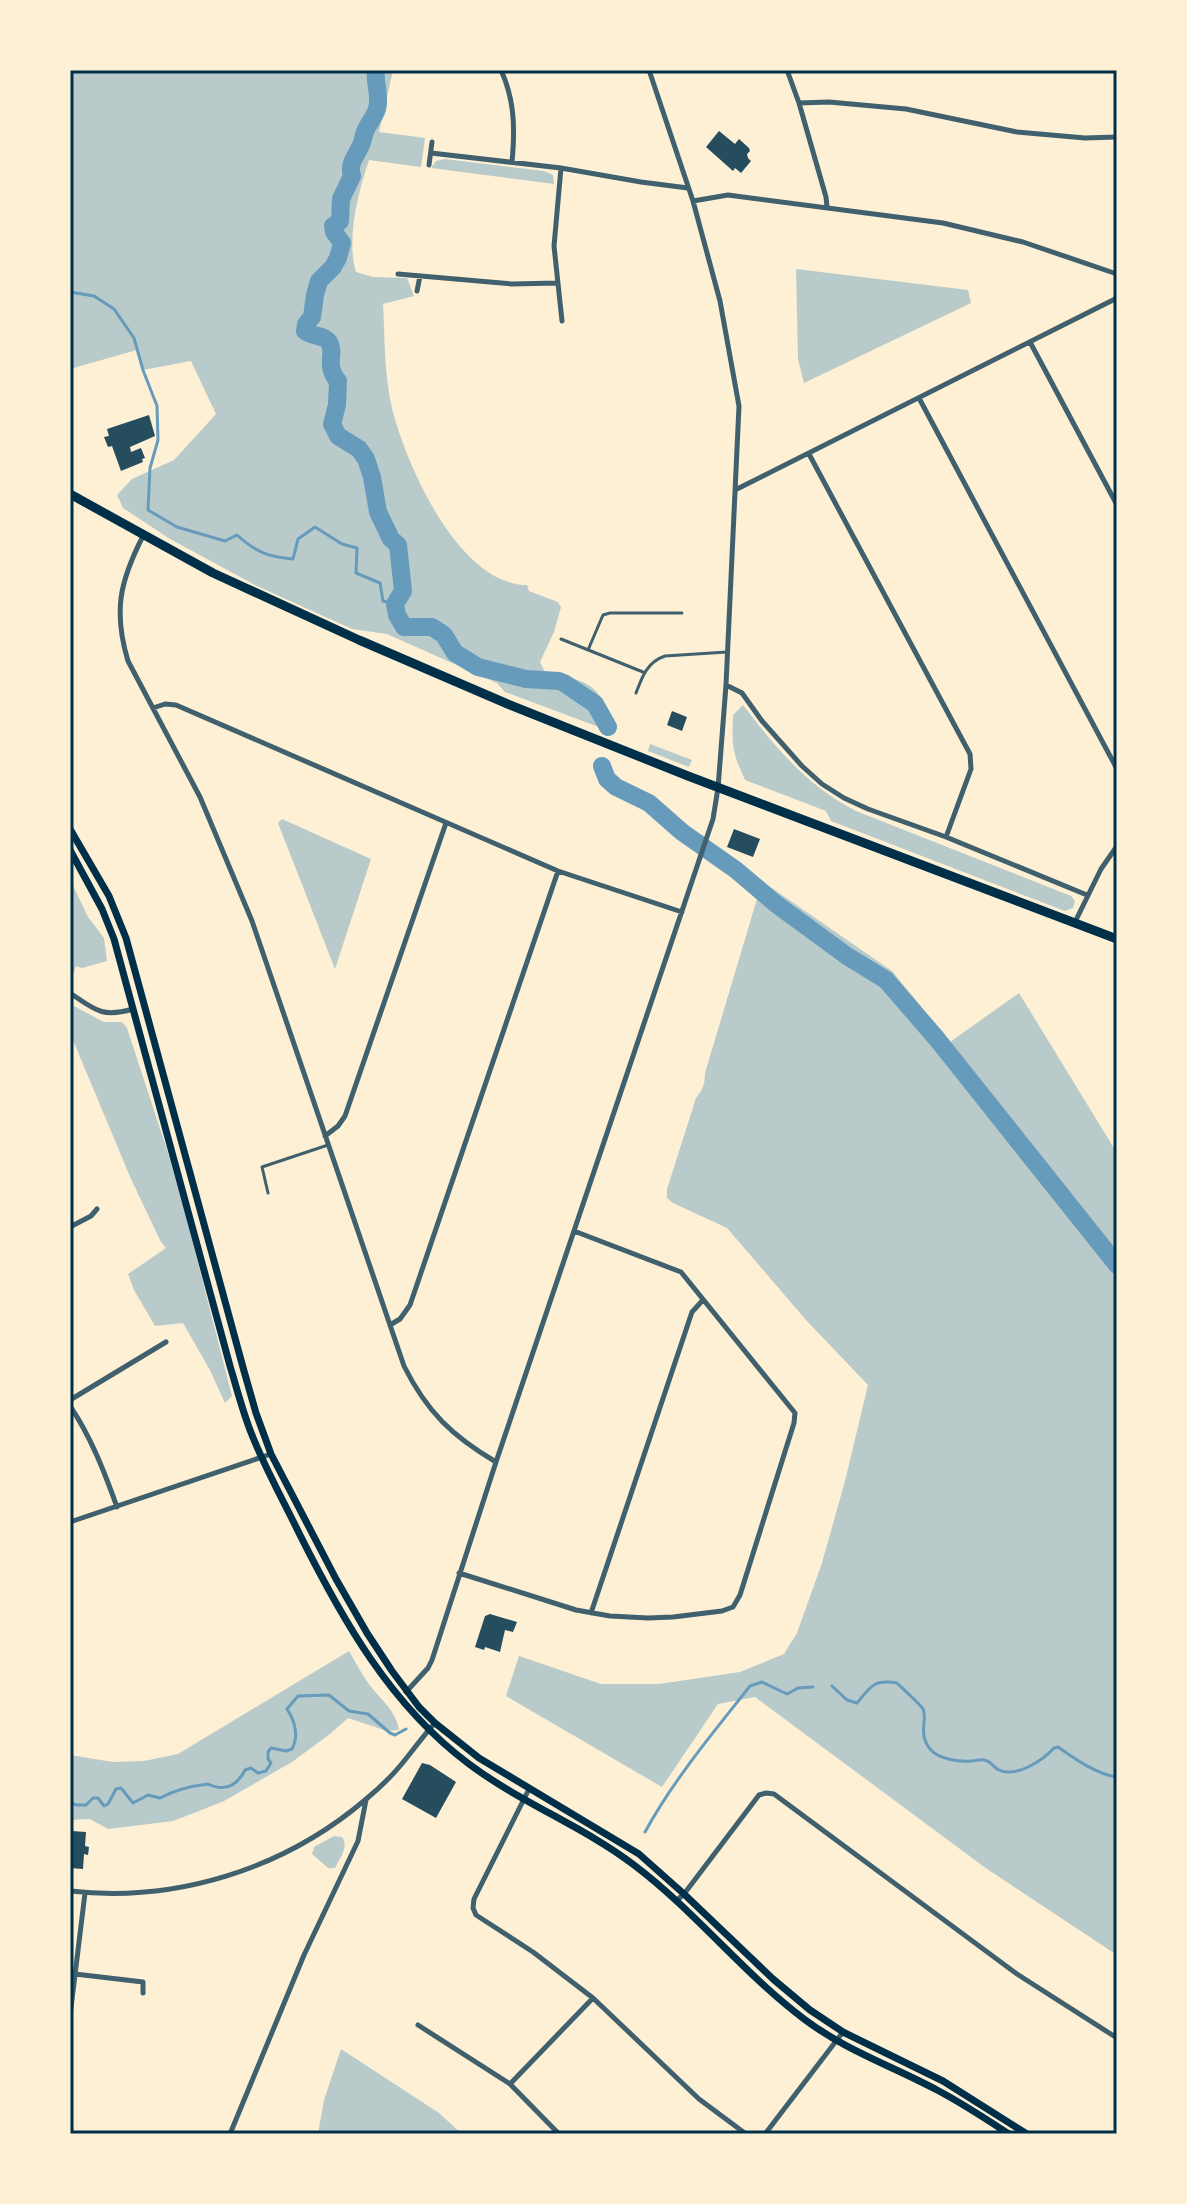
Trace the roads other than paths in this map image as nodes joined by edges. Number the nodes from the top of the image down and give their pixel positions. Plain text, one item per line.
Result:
1 (501, 70) edge
2 (649, 70) edge
3 (787, 70) edge
4 (799, 103) junction
5 (1117, 137) edge
6 (432, 142) dead end
7 (431, 153) junction
8 (512, 162) junction
9 (429, 165) dead end
10 (561, 168) junction
11 (688, 188) junction
12 (693, 201) junction
13 (827, 207) junction
14 (398, 274) dead end
15 (1117, 274) edge
16 (420, 276) junction
17 (557, 283) junction
18 (417, 291) dead end
19 (1117, 298) edge
20 (562, 321) dead end
21 (1030, 342) junction
22 (919, 398) junction
23 (809, 454) junction
24 (736, 489) junction
25 (70, 494) edge
26 (1117, 505) edge
27 (143, 536) junction
28 (682, 613) dead end
29 (561, 639) dead end
30 (588, 650) junction
31 (727, 652) junction
32 (644, 673) junction
33 (726, 685) junction
34 (636, 693) dead end
35 (153, 708) junction
36 (1117, 769) edge
37 (718, 788) junction
38 (446, 822) junction
39 (70, 829) edge
40 (946, 837) junction
41 (1117, 846) edge
42 (70, 850) edge
43 (558, 871) junction
44 (1087, 895) junction
45 (682, 912) junction
46 (1075, 923) junction
47 (1117, 939) edge
48 (70, 993) edge
49 (133, 1009) junction
50 (325, 1136) junction
51 (328, 1145) junction
52 (268, 1193) dead end
53 (97, 1209) dead end
54 (203, 1218) junction
55 (191, 1220) junction
56 (70, 1227) edge
57 (574, 1231) junction
58 (703, 1300) junction
59 (390, 1325) junction
60 (166, 1342) dead end
61 (70, 1400) edge
62 (70, 1406) edge
63 (271, 1454) junction
64 (262, 1457) junction
65 (496, 1462) junction
66 (117, 1507) junction
67 (70, 1522) edge
68 (459, 1573) junction
69 (591, 1613) junction
70 (407, 1692) junction
71 (399, 1698) junction
72 (435, 1723) junction
73 (428, 1730) junction
74 (529, 1789) junction
75 (525, 1798) junction
76 (366, 1800) junction
77 (70, 1891) edge
78 (85, 1893) junction
79 (684, 1894) junction
80 (676, 1902) junction
81 (74, 1976) edge
82 (143, 1993) dead end
83 (593, 1998) junction
84 (70, 2016) edge
85 (418, 2025) dead end
86 (843, 2032) junction
87 (1117, 2038) edge
88 (836, 2042) junction
89 (510, 2084) junction
90 (230, 2134) edge
91 (559, 2134) edge
92 (746, 2134) edge
93 (765, 2134) edge
94 (1009, 2134) edge
95 (1027, 2134) edge

1 - 8 street
2 - 11 street
3 - 4 street
4 - 5 street
4 - 13 street
6 - 7 street
7 - 8 street
7 - 9 street
8 - 10 street
10 - 11 street
10 - 17 street
11 - 12 street
12 - 13 street
12 - 24 street
13 - 15 street
14 - 16 street
16 - 17 street
16 - 18 street
17 - 20 street
19 - 21 street
21 - 22 street
21 - 26 street
22 - 23 street
22 - 36 street
23 - 24 street
23 - 40 street
24 - 31 street
25 - 27 highway
27 - 35 street
27 - 37 highway
28 - 30 lane
29 - 30 lane
30 - 32 lane
31 - 32 lane
31 - 33 street
32 - 34 lane
33 - 37 street
33 - 40 street
35 - 38 street
35 - 50 street
37 - 45 street
37 - 46 highway
38 - 43 street
38 - 50 street
39 - 54 main road
40 - 44 street
41 - 44 street
42 - 49 main road
43 - 45 street
43 - 59 street
44 - 46 street
45 - 57 street
46 - 47 highway
48 - 49 street
49 - 55 main road
50 - 51 street
51 - 52 lane
51 - 59 street
53 - 56 street
54 - 55 main road
54 - 63 main road
55 - 64 main road
57 - 58 street
57 - 65 street
58 - 69 street
58 - 69 street
59 - 65 street
60 - 61 street
62 - 66 street
63 - 64 street
63 - 70 main road
64 - 66 street
64 - 71 main road
65 - 68 street
66 - 67 street
68 - 69 street
68 - 70 street
70 - 71 street
70 - 72 main road
71 - 73 main road
72 - 73 street
72 - 74 main road
73 - 75 main road
73 - 76 street
74 - 75 street
74 - 79 main road
75 - 80 main road
75 - 83 street
76 - 78 street
76 - 90 street
77 - 78 street
78 - 81 street
79 - 80 street
79 - 86 main road
79 - 87 street
80 - 88 main road
81 - 82 street
81 - 84 street
83 - 89 street
83 - 92 street
85 - 89 street
86 - 88 street
86 - 95 main road
88 - 93 street
88 - 94 main road
89 - 91 street

